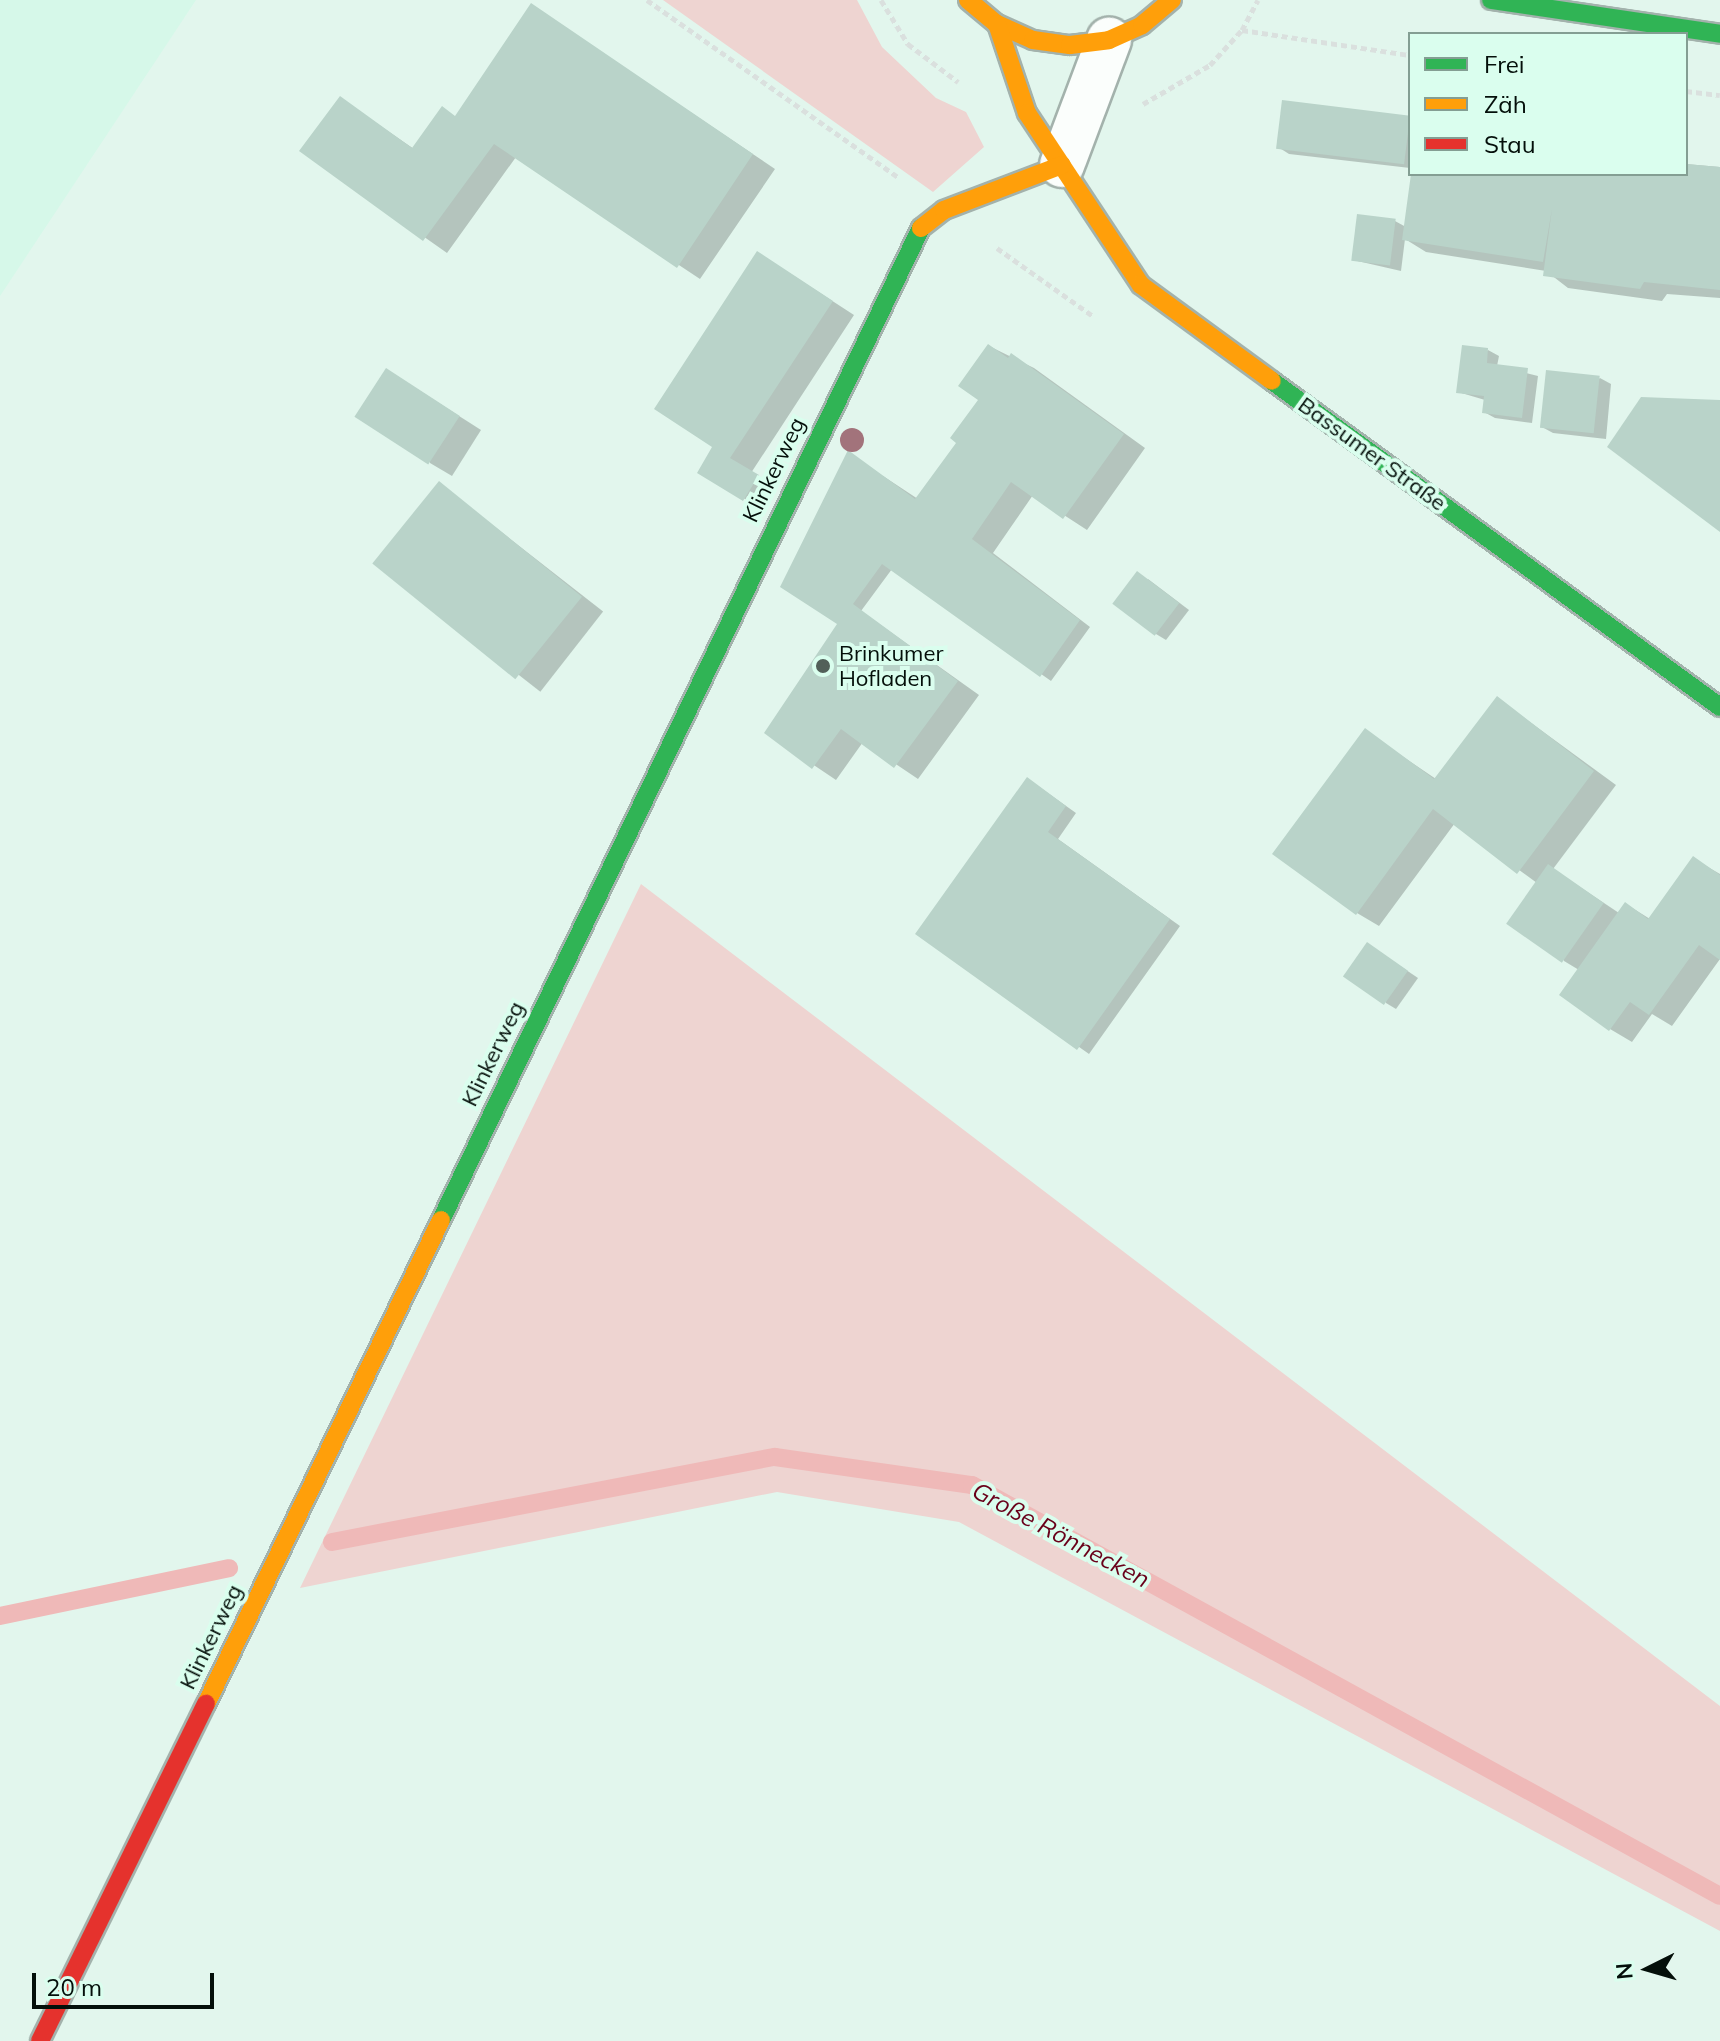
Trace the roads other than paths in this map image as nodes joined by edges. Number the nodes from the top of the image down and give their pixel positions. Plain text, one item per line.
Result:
1 (968, 0) edge
2 (1172, 0) edge
3 (1491, 0) edge
4 (997, 24) junction
5 (1720, 34) edge
6 (1109, 40) junction
7 (1062, 165) junction
8 (1720, 707) edge
9 (40, 2041) edge

1 - 4 street
2 - 6 street
3 - 5 street
4 - 6 street
4 - 7 street, Bassumer Straße
6 - 7 street
7 - 8 street, Bassumer Straße
7 - 9 street, Klinkerweg

